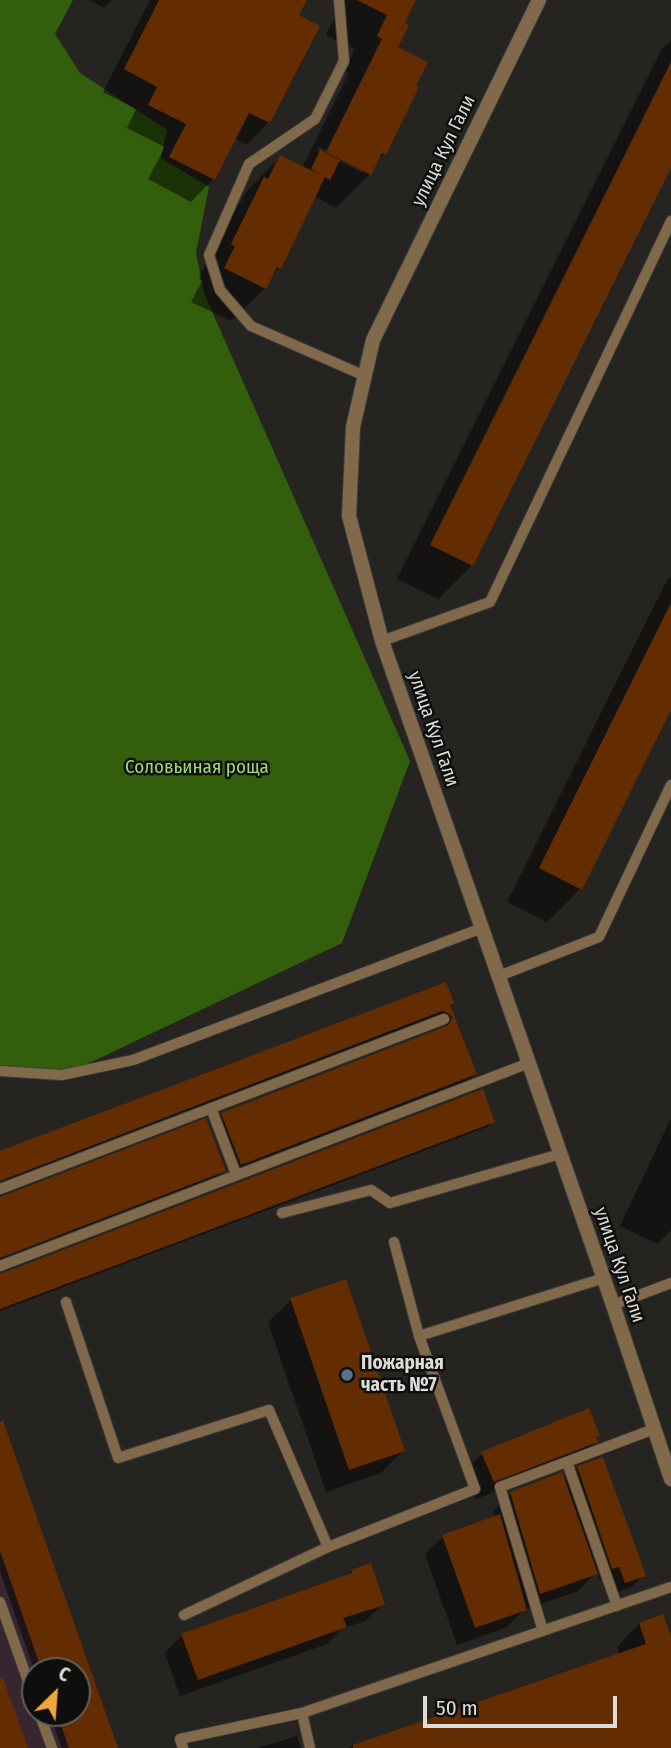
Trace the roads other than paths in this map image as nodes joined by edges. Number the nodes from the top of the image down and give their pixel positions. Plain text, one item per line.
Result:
1 (340, 0) edge
2 (539, 0) edge
3 (671, 221) edge
4 (365, 376) junction
5 (382, 641) junction
6 (671, 785) edge
7 (482, 928) junction
8 (499, 976) junction
9 (444, 1019) dead end
10 (529, 1063) junction
11 (0, 1071) edge
12 (211, 1108) junction
13 (560, 1154) junction
14 (236, 1174) junction
15 (0, 1189) edge
16 (282, 1213) dead end
17 (394, 1242) dead end
18 (0, 1266) edge
19 (604, 1278) junction
20 (671, 1283) edge
21 (66, 1302) dead end
22 (613, 1305) junction
23 (419, 1336) junction
24 (654, 1429) junction
25 (566, 1462) junction
26 (671, 1479) edge
27 (328, 1547) junction
28 (671, 1587) edge
29 (0, 1602) edge
30 (617, 1605) junction
31 (184, 1615) dead end
32 (543, 1631) junction
33 (21, 1661) edge
34 (302, 1713) junction
35 (44, 1727) edge
36 (51, 1748) edge
37 (183, 1748) edge
38 (310, 1748) edge

1 - 4 lane
2 - 4 street, улица Кул Гали
3 - 5 lane
4 - 5 street, улица Кул Гали
5 - 7 street, улица Кул Гали
6 - 8 lane
7 - 8 street, улица Кул Гали
7 - 11 lane
8 - 10 street, улица Кул Гали
9 - 12 lane
10 - 13 street, улица Кул Гали
10 - 14 lane
12 - 14 lane
12 - 15 lane
13 - 16 lane
13 - 19 street, улица Кул Гали
14 - 18 lane
17 - 23 lane
19 - 22 street, улица Кул Гали
19 - 23 lane
20 - 22 lane
21 - 27 lane
22 - 24 street, улица Кул Гали
23 - 27 lane
24 - 25 lane
24 - 26 street, улица Кул Гали
25 - 30 lane
25 - 32 lane
27 - 31 lane
28 - 30 lane
29 - 33 lane
30 - 32 lane
32 - 34 lane
34 - 37 lane
34 - 38 lane
35 - 36 lane

